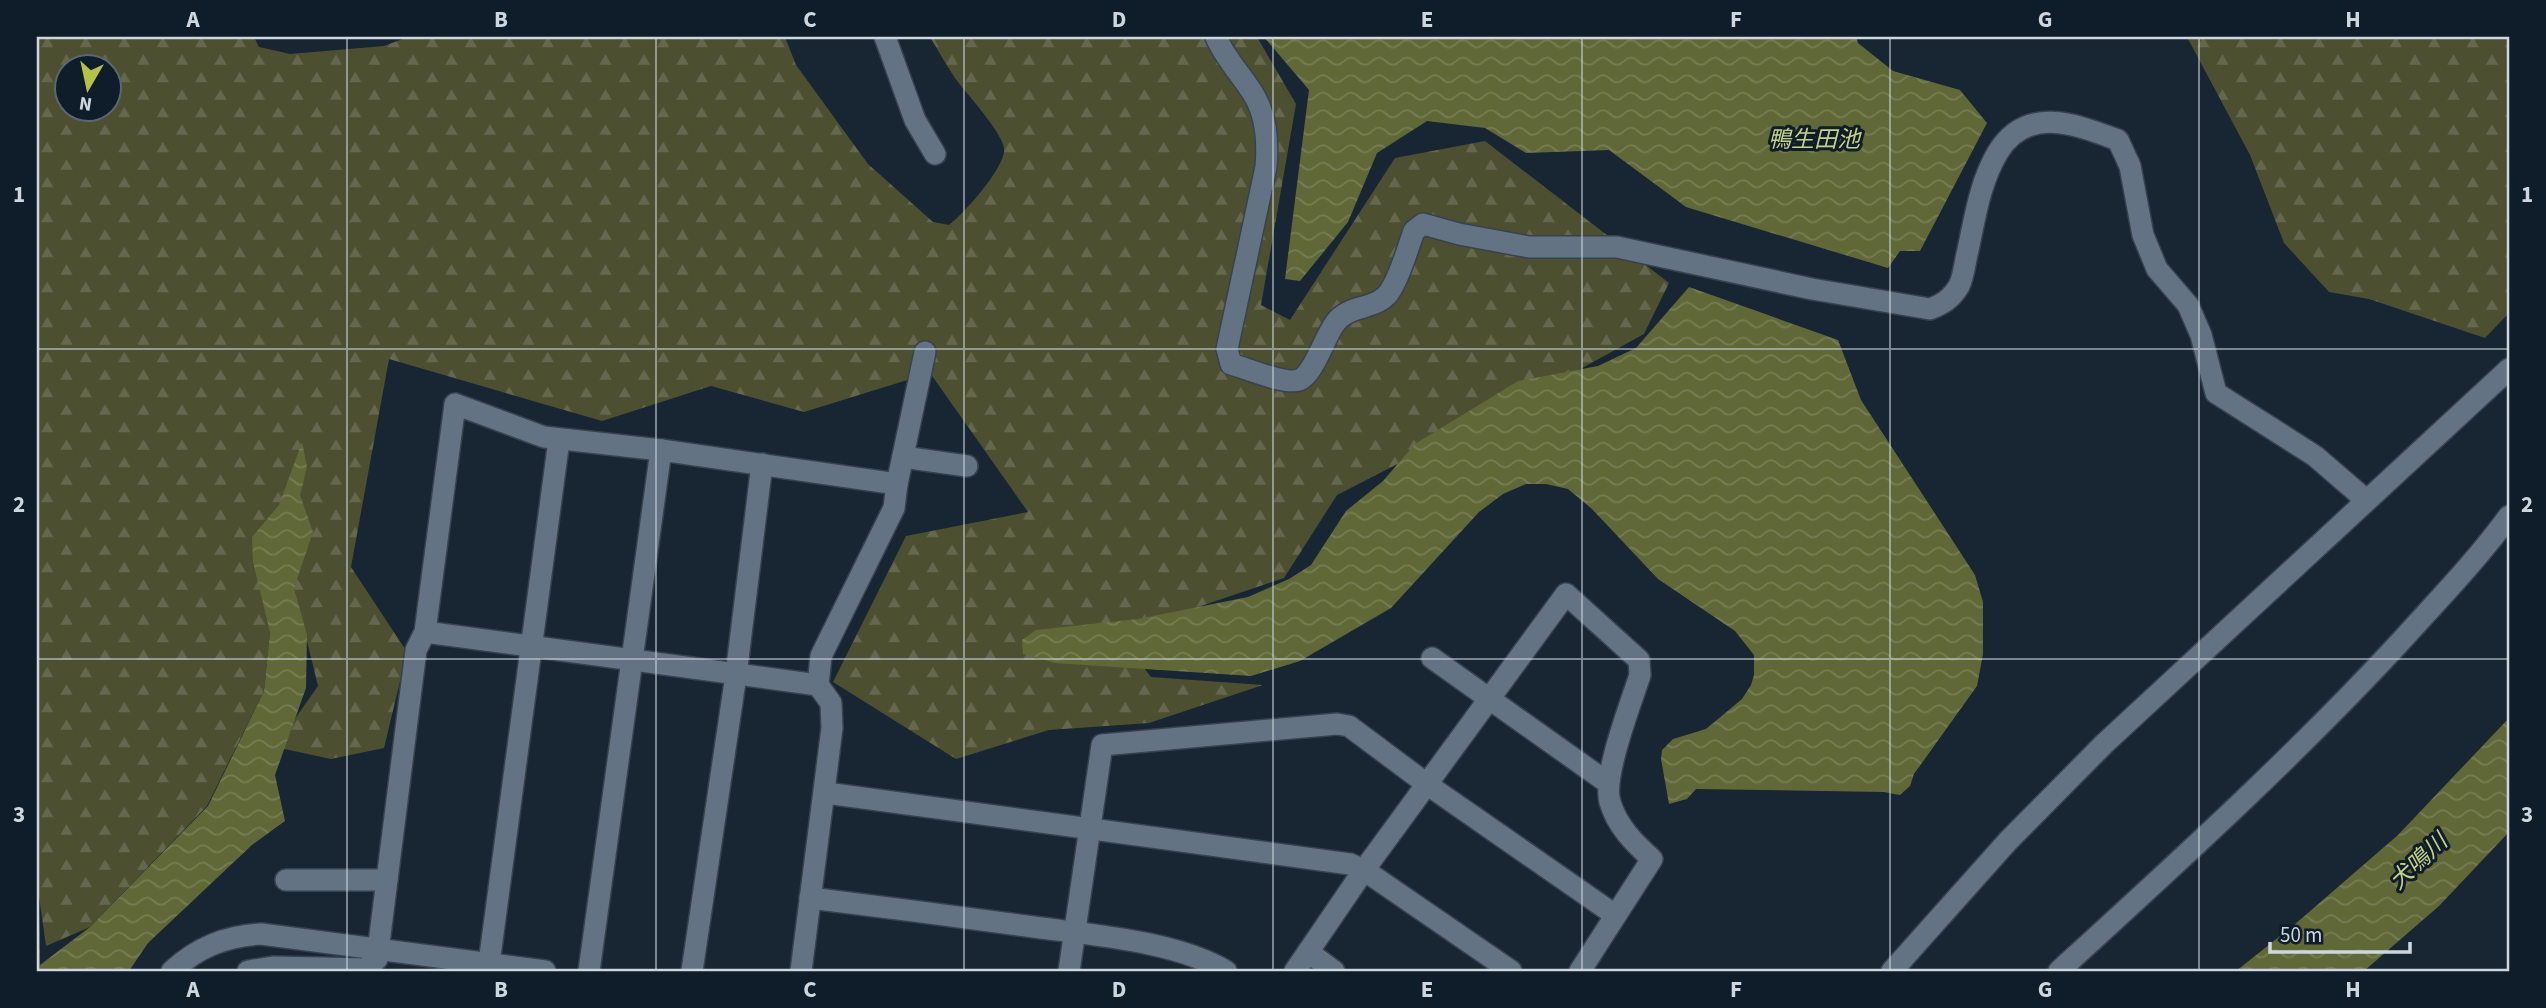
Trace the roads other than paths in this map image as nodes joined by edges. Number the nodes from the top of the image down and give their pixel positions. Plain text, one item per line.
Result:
1 (885, 37) edge
2 (1216, 37) edge
3 (935, 155) dead end
4 (925, 352) dead end
5 (2509, 369) edge
6 (559, 440) junction
7 (661, 450) junction
8 (902, 457) junction
9 (762, 464) junction
10 (967, 466) dead end
11 (897, 484) junction
12 (2366, 500) junction
13 (2509, 516) edge
14 (425, 632) junction
15 (532, 647) junction
16 (1432, 658) dead end
17 (633, 661) junction
18 (736, 675) junction
19 (818, 685) junction
20 (1489, 700) junction
21 (1608, 782) junction
22 (1428, 785) junction
23 (825, 793) junction
24 (1089, 829) junction
25 (1364, 870) junction
26 (286, 880) dead end
27 (387, 880) junction
28 (810, 898) junction
29 (1615, 915) junction
30 (1075, 933) junction
31 (379, 948) junction
32 (1308, 952) junction
33 (489, 967) edge
34 (172, 971) edge
35 (248, 971) edge
36 (545, 971) edge
37 (589, 971) edge
38 (692, 971) edge
39 (801, 971) edge
40 (1069, 971) edge
41 (1226, 971) edge
42 (1295, 971) edge
43 (1334, 971) edge
44 (1511, 971) edge
45 (1580, 971) edge
46 (1892, 971) edge
47 (2059, 971) edge

1 - 3 street
2 - 12 street
4 - 8 street
5 - 12 street
6 - 7 street
6 - 14 street
6 - 15 street
7 - 9 street
7 - 17 street
8 - 10 street
8 - 11 street
9 - 11 street
9 - 18 street
11 - 19 street
12 - 46 street
13 - 47 street
14 - 15 street
14 - 27 street
15 - 17 street
15 - 33 street
16 - 20 street
17 - 18 street
17 - 37 street
18 - 19 street
18 - 38 street
19 - 23 street
20 - 21 street
20 - 21 street
20 - 22 street
21 - 29 street
22 - 24 street
22 - 25 street
22 - 29 street
23 - 24 street
23 - 28 street
24 - 25 street
24 - 30 street
25 - 32 street
25 - 44 street
26 - 27 street
27 - 31 street
28 - 30 street
28 - 39 street
29 - 45 street
30 - 40 street
30 - 41 street
31 - 33 street
31 - 34 street
31 - 35 street
32 - 42 street
32 - 43 street
33 - 36 street

